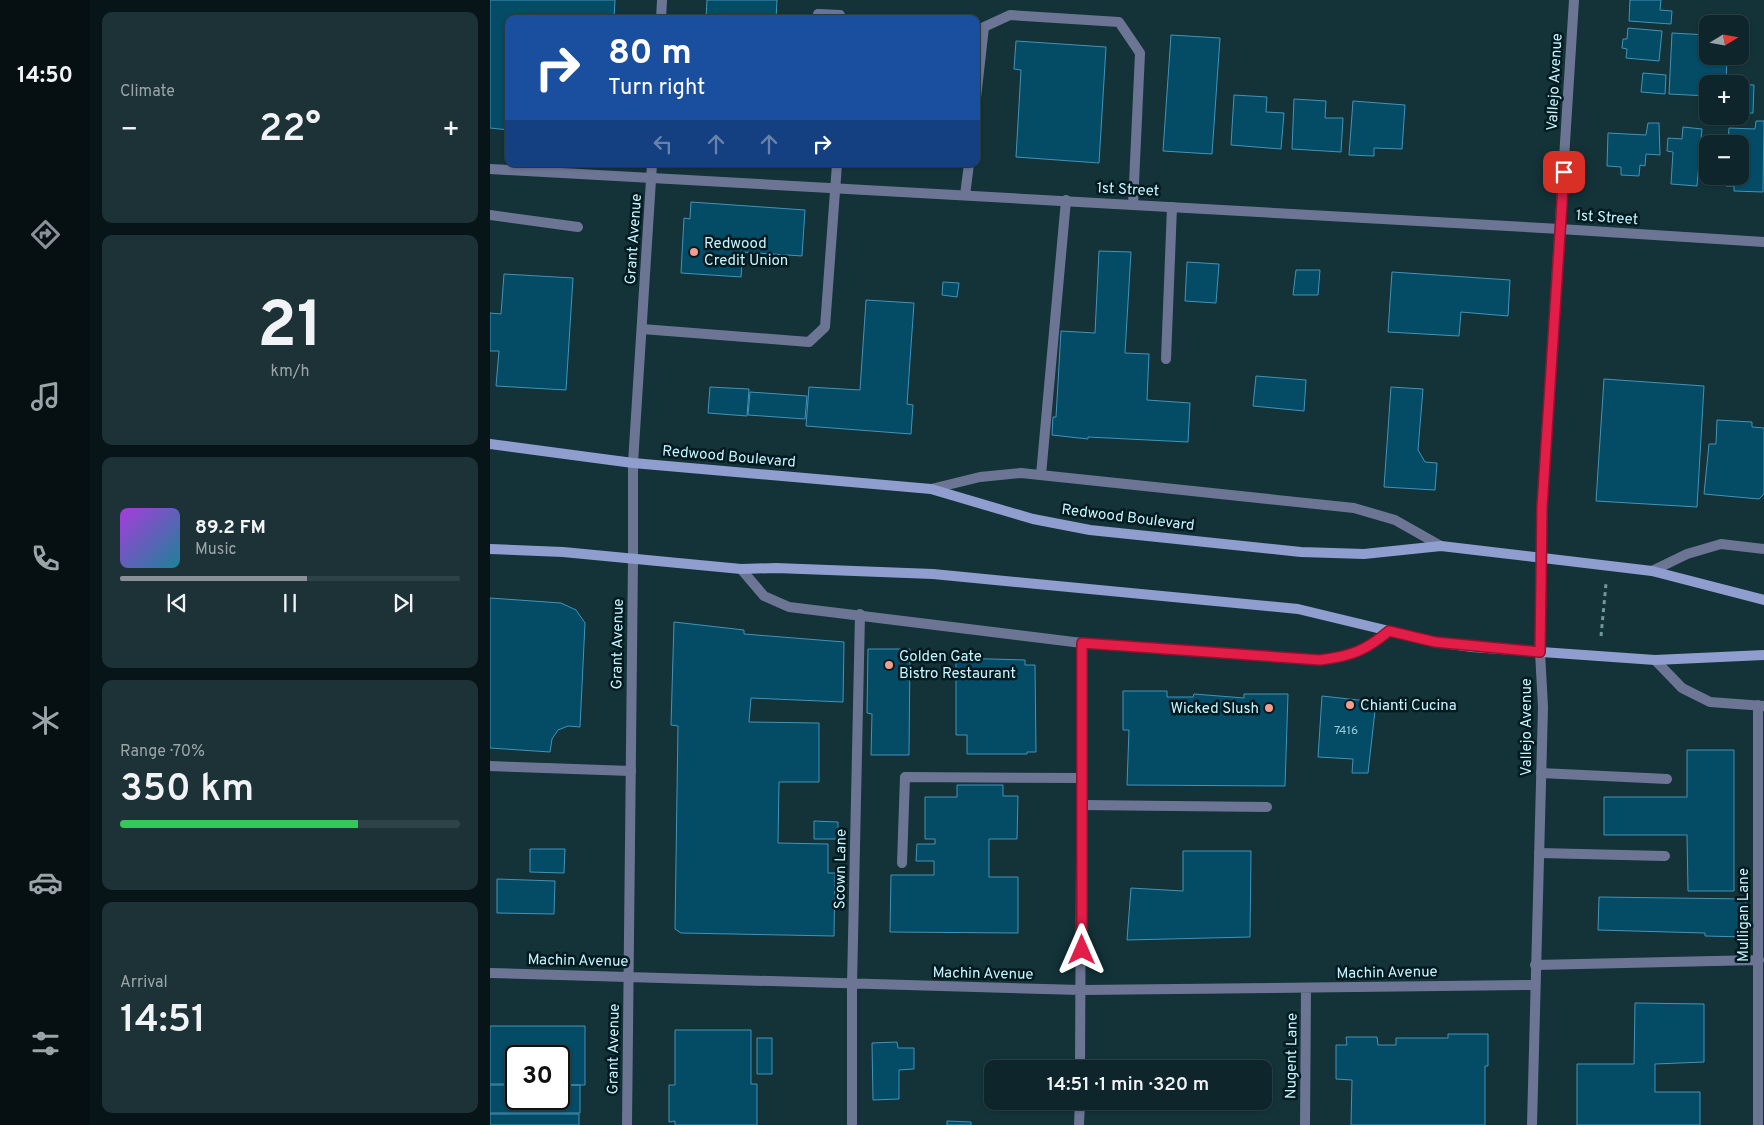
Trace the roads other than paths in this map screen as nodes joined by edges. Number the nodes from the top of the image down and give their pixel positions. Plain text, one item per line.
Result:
1 (662, 0) edge
2 (1574, 0) edge
3 (818, 14) dead end
4 (661, 15) edge
5 (840, 15) edge
6 (980, 62) edge
7 (652, 167) edge
8 (837, 167) edge
9 (969, 167) edge
10 (490, 169) edge
11 (652, 177) junction
12 (835, 188) junction
13 (965, 195) junction
14 (1066, 200) junction
15 (1133, 205) junction
16 (1172, 207) junction
17 (490, 215) edge
18 (578, 227) dead end
19 (1560, 229) junction
20 (1764, 242) edge
21 (642, 329) junction
22 (1166, 359) dead end
23 (490, 444) edge
24 (633, 463) junction
25 (1041, 475) junction
26 (931, 489) junction
27 (1441, 546) junction
28 (1764, 549) edge
29 (490, 550) edge
30 (633, 559) junction
31 (1541, 559) junction
32 (741, 569) junction
33 (1652, 571) junction
34 (1764, 600) edge
35 (860, 614) junction
36 (1389, 631) junction
37 (1082, 643) junction
38 (1540, 652) junction
39 (1764, 655) edge
40 (1655, 660) junction
41 (1761, 706) edge
42 (490, 766) edge
43 (631, 771) junction
44 (1541, 774) junction
45 (1082, 778) junction
46 (1667, 779) dead end
47 (1082, 805) junction
48 (1267, 807) dead end
49 (1539, 853) junction
50 (1665, 856) dead end
51 (902, 863) dead end
52 (1758, 960) junction
53 (1535, 965) junction
54 (490, 973) edge
55 (629, 976) junction
56 (852, 985) junction
57 (1535, 986) junction
58 (1306, 988) junction
59 (1081, 990) junction
60 (1080, 1060) edge
61 (1080, 1110) edge
62 (627, 1125) edge
63 (852, 1125) edge
64 (1079, 1125) edge
65 (1305, 1125) edge
66 (1532, 1125) edge
67 (1758, 1125) edge

1 - 4 street
2 - 19 street, Vallejo Avenue
3 - 5 street
6 - 15 street
7 - 11 street, Grant Avenue
8 - 12 street
9 - 13 street
10 - 11 street, 1st Street
11 - 12 street, 1st Street
11 - 21 street, Grant Avenue
12 - 13 street, 1st Street
12 - 21 street
13 - 14 street, 1st Street
14 - 15 street, 1st Street
14 - 25 street
15 - 16 street, 1st Street
16 - 19 street, 1st Street
16 - 22 street
17 - 18 street
19 - 20 street, 1st Street
19 - 31 street, Vallejo Avenue
21 - 24 street, Grant Avenue
23 - 24 main road, Redwood Boulevard
24 - 26 main road, Redwood Boulevard
24 - 30 street, Grant Avenue
25 - 26 street
25 - 27 street
26 - 27 main road, Redwood Boulevard
27 - 31 main road, Redwood Boulevard
28 - 33 street
29 - 30 main road
30 - 32 main road
30 - 43 street, Grant Avenue
31 - 33 main road, Redwood Boulevard
31 - 38 street, Vallejo Avenue
32 - 35 street
32 - 36 main road
33 - 34 main road, Redwood Boulevard
35 - 37 street
35 - 56 street, Scown Lane
36 - 37 street
36 - 38 main road
37 - 45 street
38 - 40 main road
38 - 44 street, Vallejo Avenue
39 - 40 main road
40 - 41 street
41 - 52 street, Mulligan Lane
42 - 43 street
43 - 55 street, Grant Avenue
44 - 46 street
44 - 49 street, Vallejo Avenue
45 - 47 street
45 - 51 street
47 - 48 street
47 - 59 street
49 - 50 street
49 - 53 street, Vallejo Avenue
52 - 53 street
52 - 67 street, Mulligan Lane
53 - 57 street, Vallejo Avenue
54 - 55 street, Machin Avenue
55 - 56 street, Machin Avenue
55 - 62 street, Grant Avenue
56 - 59 street, Machin Avenue
56 - 63 street, Scown Lane
57 - 58 street, Machin Avenue
57 - 66 street, Vallejo Avenue
58 - 59 street, Machin Avenue
58 - 65 street, Nugent Lane
59 - 60 street
61 - 64 street

